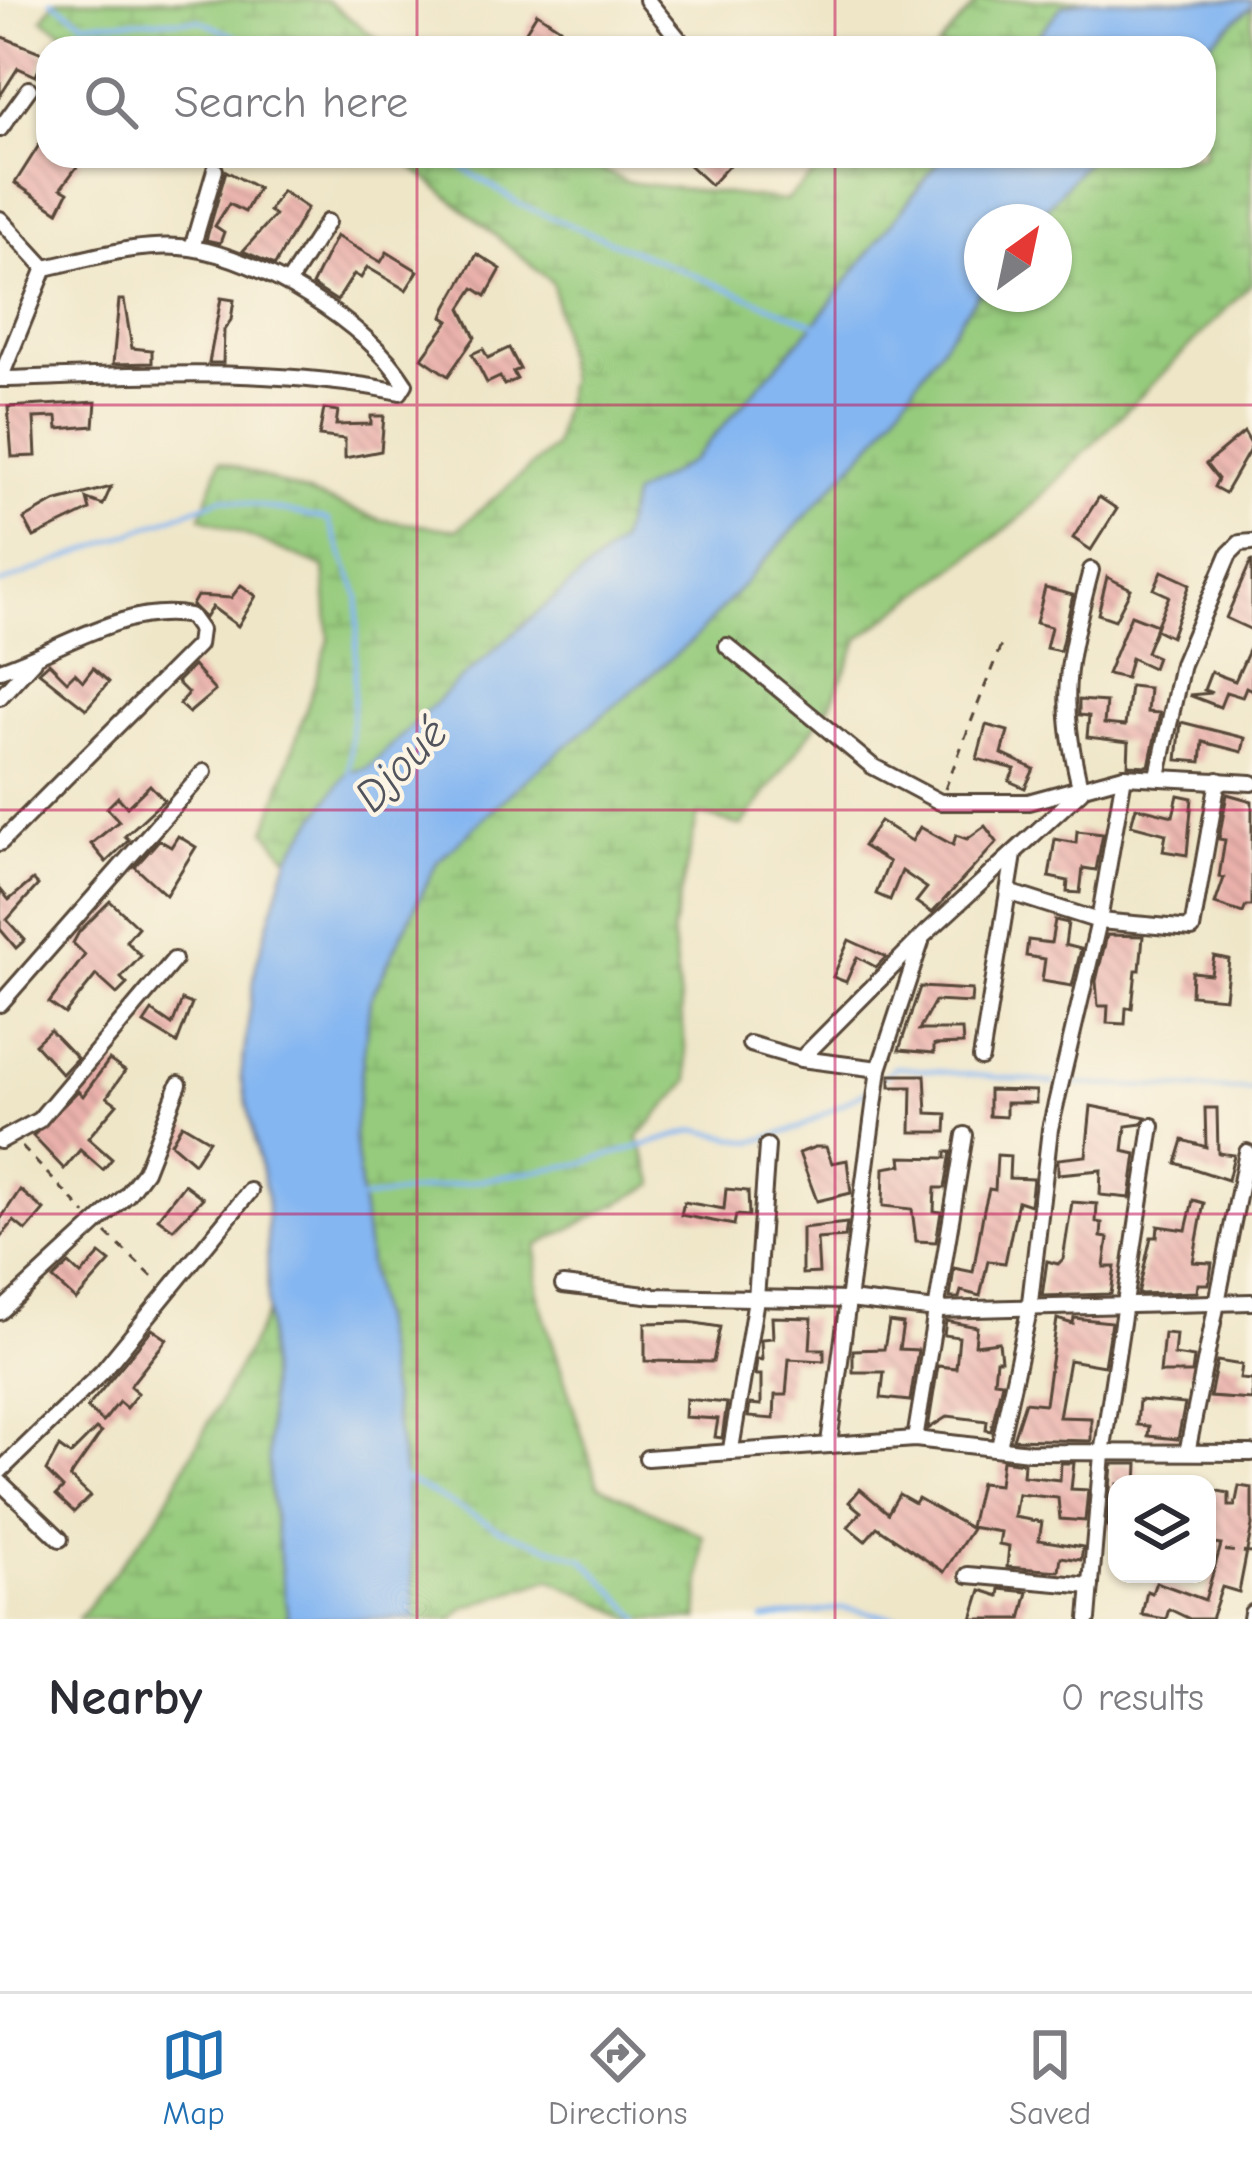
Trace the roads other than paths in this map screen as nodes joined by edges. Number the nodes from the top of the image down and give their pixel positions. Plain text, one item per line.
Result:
1 (647, 0) edge
2 (676, 36) edge
3 (29, 89) dead end
4 (0, 129) edge
5 (215, 170) dead end
6 (0, 219) edge
7 (328, 222) dead end
8 (192, 248) junction
9 (45, 268) junction
10 (289, 283) junction
11 (2, 379) edge
12 (1252, 542) edge
13 (1091, 570) dead end
14 (727, 646) dead end
15 (35, 659) junction
16 (0, 670) edge
17 (0, 697) edge
18 (204, 772) dead end
19 (1124, 776) junction
20 (1158, 776) junction
21 (1218, 780) junction
22 (1252, 784) edge
23 (1082, 791) junction
24 (0, 843) edge
25 (1014, 855) junction
26 (1011, 893) junction
27 (1099, 921) junction
28 (923, 936) junction
29 (173, 960) dead end
30 (0, 1004) edge
31 (751, 1044) dead end
32 (981, 1058) dead end
33 (801, 1059) junction
34 (879, 1069) junction
35 (179, 1084) dead end
36 (0, 1124) edge
37 (1152, 1126) dead end
38 (965, 1135) dead end
39 (6, 1139) edge
40 (767, 1146) dead end
41 (1246, 1152) dead end
42 (250, 1190) dead end
43 (563, 1285) dead end
44 (755, 1299) junction
45 (849, 1300) junction
46 (1252, 1302) edge
47 (1217, 1303) junction
48 (1129, 1304) junction
49 (937, 1310) junction
50 (1029, 1310) junction
51 (0, 1312) edge
52 (915, 1439) junction
53 (829, 1443) junction
54 (1000, 1447) junction
55 (1188, 1448) junction
56 (731, 1449) junction
57 (1252, 1453) edge
58 (1102, 1454) junction
59 (647, 1458) dead end
60 (0, 1471) edge
61 (0, 1482) edge
62 (60, 1539) dead end
63 (968, 1575) dead end
64 (1091, 1586) junction
65 (1088, 1619) edge

1 - 2 street
3 - 4 street
5 - 8 street
6 - 9 street
7 - 10 street
8 - 9 street
8 - 10 street
9 - 11 street
10 - 11 street
12 - 20 street
13 - 23 street
14 - 23 street
15 - 16 street
15 - 17 street
15 - 24 street
18 - 30 street
19 - 20 street
19 - 23 street
19 - 27 street
20 - 21 street
21 - 22 street
21 - 27 street
23 - 25 street
25 - 26 street
25 - 28 street
26 - 27 street
26 - 32 street
27 - 50 street
28 - 33 street
28 - 34 street
29 - 39 street
31 - 33 street
33 - 34 street
34 - 45 street
35 - 51 street
36 - 39 street
37 - 48 street
38 - 49 street
40 - 44 street
41 - 47 street
42 - 60 street
43 - 44 street
44 - 45 street
44 - 56 street
45 - 49 street
45 - 53 street
46 - 47 street
47 - 48 street
47 - 55 street
48 - 50 street
48 - 58 street
49 - 50 street
49 - 52 street
50 - 54 street
52 - 53 street
52 - 54 street
53 - 56 street
54 - 58 street
55 - 57 street
55 - 58 street
56 - 59 street
58 - 64 street
61 - 62 street
63 - 64 street
64 - 65 street

